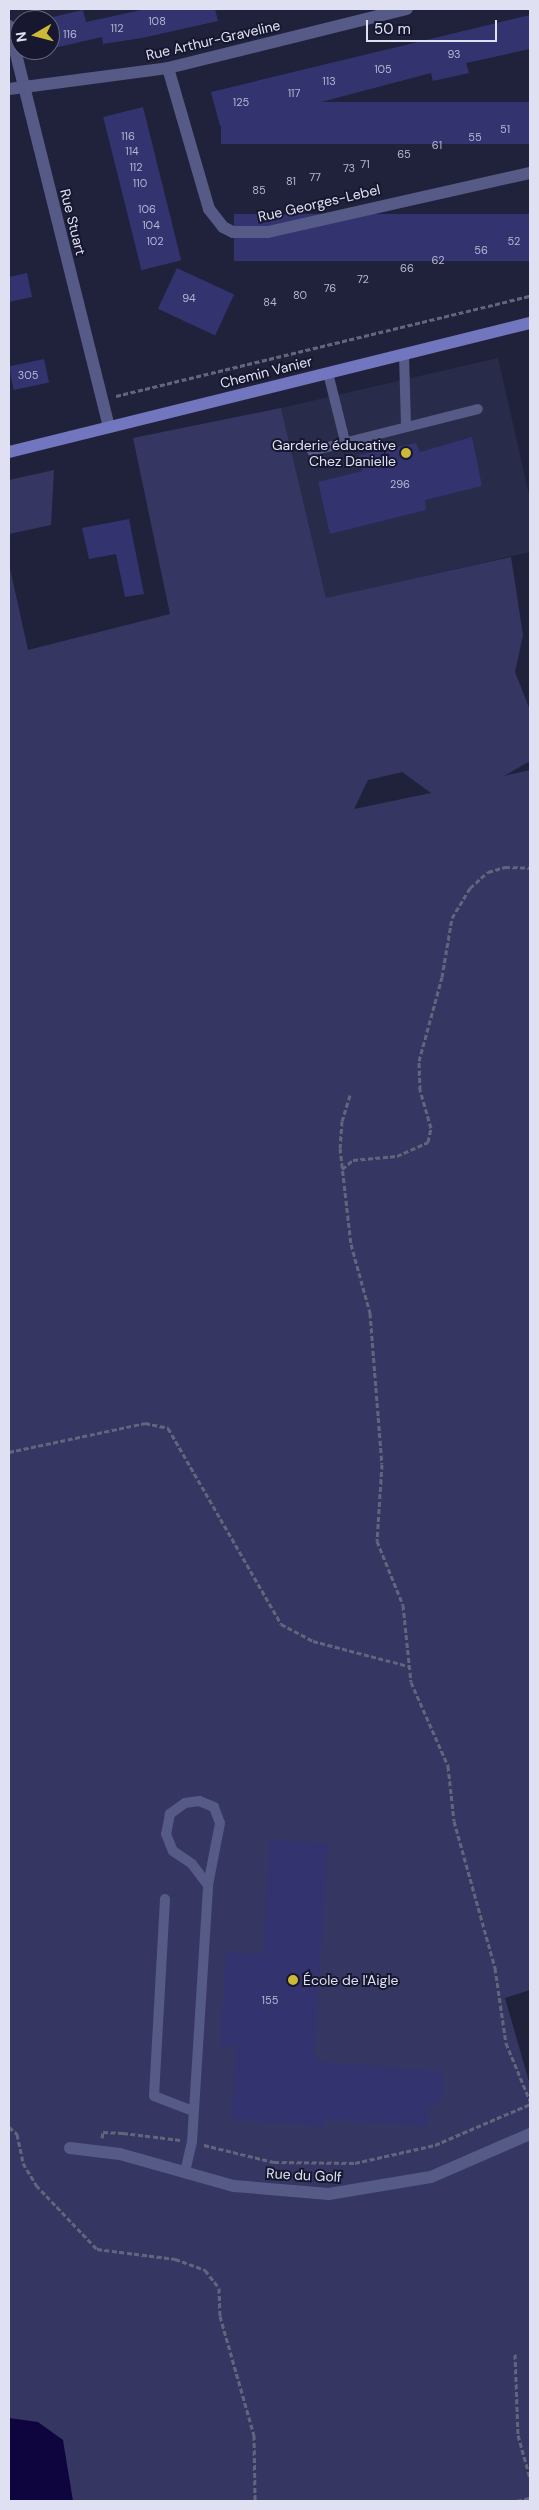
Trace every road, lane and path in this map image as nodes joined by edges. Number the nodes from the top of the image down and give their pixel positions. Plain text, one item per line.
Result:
1 (407, 9) edge
2 (9, 26) edge
3 (168, 68) junction
4 (23, 86) junction
5 (9, 89) edge
6 (530, 173) edge
7 (530, 296) edge
8 (530, 323) edge
9 (404, 354) junction
10 (328, 373) junction
11 (103, 399) junction
12 (478, 409) dead end
13 (109, 426) junction
14 (406, 427) junction
15 (345, 441) junction
16 (312, 451) dead end
17 (9, 452) edge
18 (530, 868) edge
19 (350, 1095) dead end
20 (342, 1169) junction
21 (9, 1452) edge
22 (408, 1666) junction
23 (208, 1885) junction
24 (165, 1900) dead end
25 (530, 2102) edge
26 (193, 2111) junction
27 (9, 2126) edge
28 (530, 2134) edge
29 (192, 2142) junction
30 (70, 2148) dead end
31 (99, 2151) junction
32 (185, 2172) junction
33 (515, 2354) dead end
34 (530, 2478) edge
35 (530, 2498) edge
36 (255, 2501) edge
37 (517, 2501) edge

1 - 3 street, Rue Arthur-Graveline
2 - 4 street, Rue Stuart
3 - 4 street, Rue Arthur-Graveline
3 - 6 street, Rue Georges-Lebel
4 - 5 street, Rue Arthur-Graveline
4 - 11 street, Rue Stuart
7 - 11 path
8 - 9 main road, Chemin Vanier
9 - 10 main road, Chemin Vanier
9 - 14 lane
10 - 13 main road, Chemin Vanier
10 - 15 lane
11 - 13 street, Rue Stuart
12 - 14 lane
13 - 17 main road, Chemin Vanier
14 - 15 lane
15 - 16 lane
18 - 20 path
19 - 20 path
20 - 22 path
21 - 22 path
22 - 25 path
23 - 23 lane
23 - 26 lane
24 - 26 lane
25 - 29 path
26 - 29 lane
27 - 36 path
28 - 32 street, Rue du Golf
29 - 31 path
29 - 32 lane
30 - 31 street, Rue du Golf
31 - 32 street, Rue du Golf
33 - 34 path
35 - 37 path

